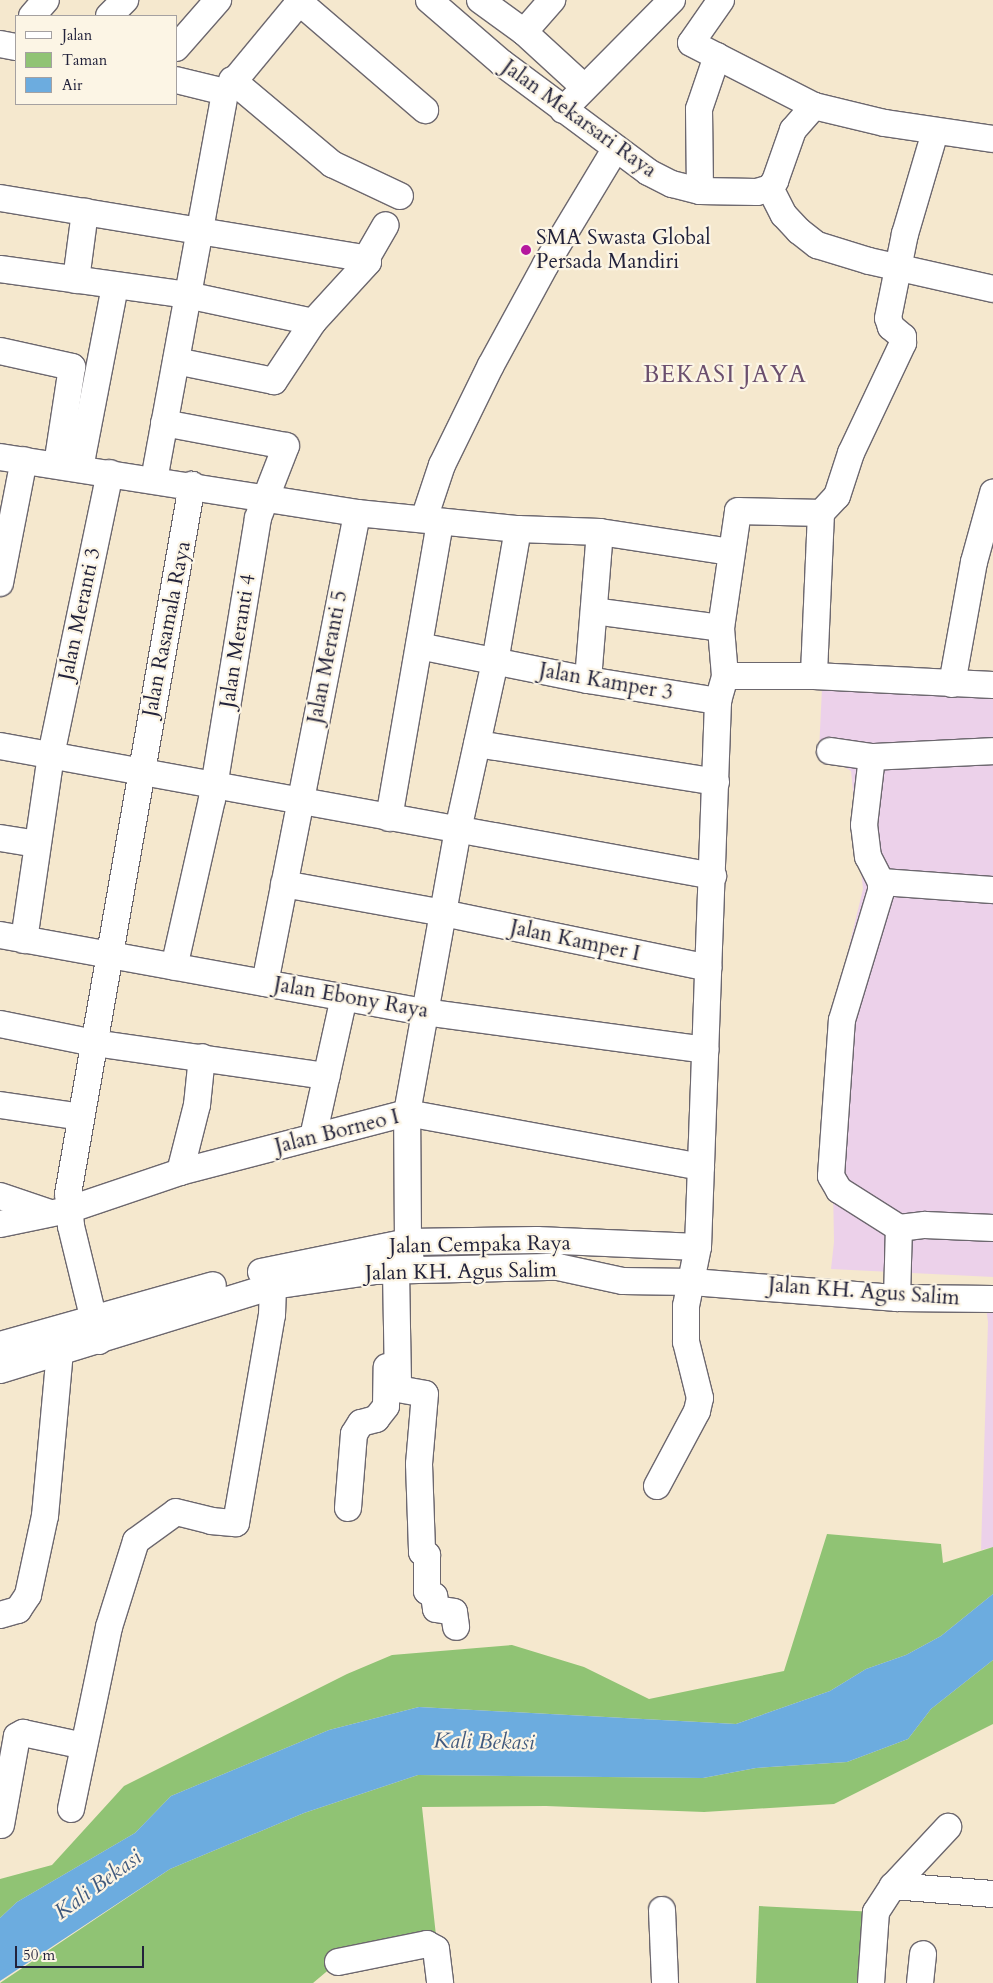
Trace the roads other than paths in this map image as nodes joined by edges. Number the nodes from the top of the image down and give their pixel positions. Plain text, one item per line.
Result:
1 (46, 0) edge
2 (125, 0) edge
3 (218, 0) edge
4 (429, 0) edge
5 (480, 0) edge
6 (552, 0) edge
7 (672, 0) edge
8 (721, 0) edge
9 (299, 1) edge
10 (33, 15) edge
11 (110, 15) edge
12 (524, 32) junction
13 (178, 46) edge
14 (717, 56) junction
15 (178, 80) edge
16 (228, 86) junction
17 (584, 87) junction
18 (814, 106) junction
19 (425, 110) dead end
20 (563, 110) junction
21 (935, 132) junction
22 (993, 139) edge
23 (616, 148) junction
24 (770, 188) junction
25 (700, 191) junction
26 (400, 196) dead end
27 (0, 198) edge
28 (85, 212) junction
29 (386, 225) dead end
30 (200, 230) junction
31 (366, 259) junction
32 (897, 268) junction
33 (0, 269) edge
34 (76, 280) junction
35 (115, 286) junction
36 (993, 289) edge
37 (188, 295) junction
38 (313, 322) junction
39 (0, 351) edge
40 (176, 361) junction
41 (164, 422) junction
42 (12, 458) edge
43 (69, 467) junction
44 (110, 473) junction
45 (154, 480) junction
46 (192, 485) junction
47 (993, 493) edge
48 (264, 497) junction
49 (357, 513) junction
50 (821, 513) junction
51 (432, 520) junction
52 (518, 530) junction
53 (600, 532) junction
54 (731, 552) junction
55 (984, 560) edge
56 (1, 577) edge
57 (594, 611) junction
58 (721, 628) junction
59 (419, 646) junction
60 (495, 662) junction
61 (724, 676) junction
62 (814, 676) junction
63 (588, 680) junction
64 (952, 684) junction
65 (993, 685) edge
66 (718, 701) junction
67 (477, 744) junction
68 (0, 746) edge
69 (830, 751) dead end
70 (993, 751) edge
71 (51, 756) junction
72 (872, 757) junction
73 (140, 772) junction
74 (716, 782) junction
75 (214, 786) junction
76 (300, 801) junction
77 (389, 818) junction
78 (458, 830) junction
79 (0, 838) edge
80 (37, 844) junction
81 (713, 876) junction
82 (881, 882) junction
83 (284, 884) junction
84 (993, 890) edge
85 (443, 913) junction
86 (12, 937) edge
87 (109, 955) junction
88 (174, 967) junction
89 (708, 968) junction
90 (265, 983) junction
91 (344, 997) junction
92 (425, 1012) junction
93 (0, 1024) edge
94 (94, 1043) junction
95 (705, 1050) junction
96 (202, 1056) junction
97 (328, 1076) junction
98 (0, 1104) edge
99 (407, 1113) junction
100 (81, 1117) junction
101 (313, 1137) junction
102 (701, 1167) junction
103 (180, 1172) junction
104 (0, 1196) edge
105 (59, 1212) junction
106 (0, 1224) edge
107 (899, 1228) junction
108 (993, 1228) edge
109 (408, 1242) junction
110 (698, 1246) junction
111 (395, 1270) junction
112 (692, 1282) junction
113 (273, 1286) junction
114 (897, 1298) junction
115 (993, 1299) edge
116 (95, 1330) junction
117 (0, 1344) edge
118 (60, 1352) junction
119 (0, 1370) edge
120 (657, 1486) dead end
121 (348, 1508) dead end
122 (0, 1615) edge
123 (456, 1627) dead end
124 (84, 1746) junction
125 (71, 1809) dead end
126 (1, 1825) edge
127 (948, 1827) dead end
128 (893, 1886) junction
129 (993, 1894) edge
130 (662, 1910) dead end
131 (923, 1954) dead end
132 (338, 1962) dead end
133 (440, 1983) edge
134 (665, 1983) edge
135 (872, 1983) edge
136 (920, 1983) edge

1 - 10 street
2 - 11 street
3 - 13 street
4 - 20 street, Jalan Mekarsari Raya
5 - 12 street
6 - 12 street
7 - 17 street
8 - 14 street
9 - 16 street
9 - 19 street
12 - 17 street
14 - 18 street
14 - 25 street
15 - 16 street
16 - 26 street
16 - 30 street
17 - 20 street
18 - 21 street
18 - 24 street
20 - 23 street, Jalan Mekarsari Raya
21 - 22 street
21 - 32 street
23 - 25 street, Jalan Mekarsari Raya
23 - 51 street
24 - 25 street, Jalan Mekarsari Raya
24 - 32 street
27 - 28 street
28 - 30 street
28 - 34 street
29 - 31 street
30 - 31 street
30 - 37 street
31 - 38 street
32 - 36 street
32 - 50 street
33 - 34 street
34 - 35 street
35 - 37 street
35 - 43 street
37 - 38 street
37 - 40 street
38 - 40 street
39 - 43 street
40 - 41 street
41 - 45 street
41 - 48 street, Jalan Meranti 4
42 - 43 street
42 - 56 street
43 - 44 street
44 - 45 street
44 - 71 street, Jalan Meranti 3
45 - 46 street
46 - 48 street
46 - 73 street, Jalan Rasamala Raya
47 - 55 street
48 - 49 street
48 - 75 street, Jalan Meranti 4
49 - 51 street
49 - 76 street, Jalan Meranti 5
50 - 54 street
50 - 62 street
51 - 52 street
51 - 59 street
52 - 53 street
52 - 60 street
53 - 54 street
53 - 57 street
54 - 58 street
55 - 64 street
57 - 58 street
57 - 63 street
58 - 61 street
59 - 60 street, Jalan Kamper 3
59 - 77 street
60 - 63 street, Jalan Kamper 3
60 - 67 street
61 - 62 street
61 - 66 street
62 - 64 street
63 - 66 street, Jalan Kamper 3
64 - 65 street
66 - 74 street
67 - 74 street
67 - 78 street
68 - 71 street
69 - 72 street
70 - 72 street
71 - 73 street
71 - 80 street, Jalan Meranti 3
72 - 82 street
73 - 75 street
73 - 87 street, Jalan Rasamala Raya
74 - 81 street
75 - 76 street
75 - 88 street, Jalan Meranti 4
76 - 77 street
76 - 83 street, Jalan Meranti 5
77 - 78 street
78 - 81 street
78 - 85 street
79 - 80 street
80 - 86 street, Jalan Meranti 3
81 - 89 street
82 - 84 street
82 - 107 street
83 - 85 street, Jalan Kamper I
83 - 90 street, Jalan Meranti 5
85 - 89 street, Jalan Kamper I
85 - 92 street
86 - 87 street, Jalan Ebony Raya
87 - 88 street, Jalan Ebony Raya
87 - 94 street, Jalan Rasamala Raya
88 - 90 street, Jalan Ebony Raya
89 - 95 street
90 - 91 street, Jalan Ebony Raya
91 - 92 street, Jalan Ebony Raya
91 - 97 street
92 - 95 street, Jalan Ebony Raya
92 - 99 street
93 - 94 street
94 - 96 street
94 - 100 street, Jalan Rasamala Raya
95 - 102 street
96 - 97 street
96 - 103 street
97 - 101 street
98 - 100 street
99 - 101 street, Jalan Borneo I
99 - 102 street, Jalan Borneo I
99 - 109 street
100 - 105 street, Jalan Rasamala Raya
101 - 103 street, Jalan Borneo I
102 - 110 street
103 - 105 street, Jalan Borneo I
104 - 105 street
105 - 106 street, Jalan Borneo I
105 - 116 street, Jalan Rasamala Raya
107 - 108 street
107 - 114 street
109 - 110 street, Jalan Cempaka Raya
109 - 111 street
109 - 116 street, Jalan Cempaka Raya
110 - 112 street
111 - 112 street, Jalan KH. Agus Salim
111 - 113 street, Jalan KH. Agus Salim
111 - 121 street
111 - 123 street
112 - 114 street, Jalan KH. Agus Salim
112 - 120 street
113 - 116 street, Jalan KH. Agus Salim
113 - 124 street
114 - 115 street, Jalan KH. Agus Salim
116 - 117 street
116 - 118 street, Jalan KH. Agus Salim
118 - 119 street, Jalan KH. Agus Salim
118 - 122 street
124 - 125 street
124 - 126 street
127 - 128 street
128 - 129 street
128 - 135 street
130 - 134 street
131 - 136 street
132 - 133 street

